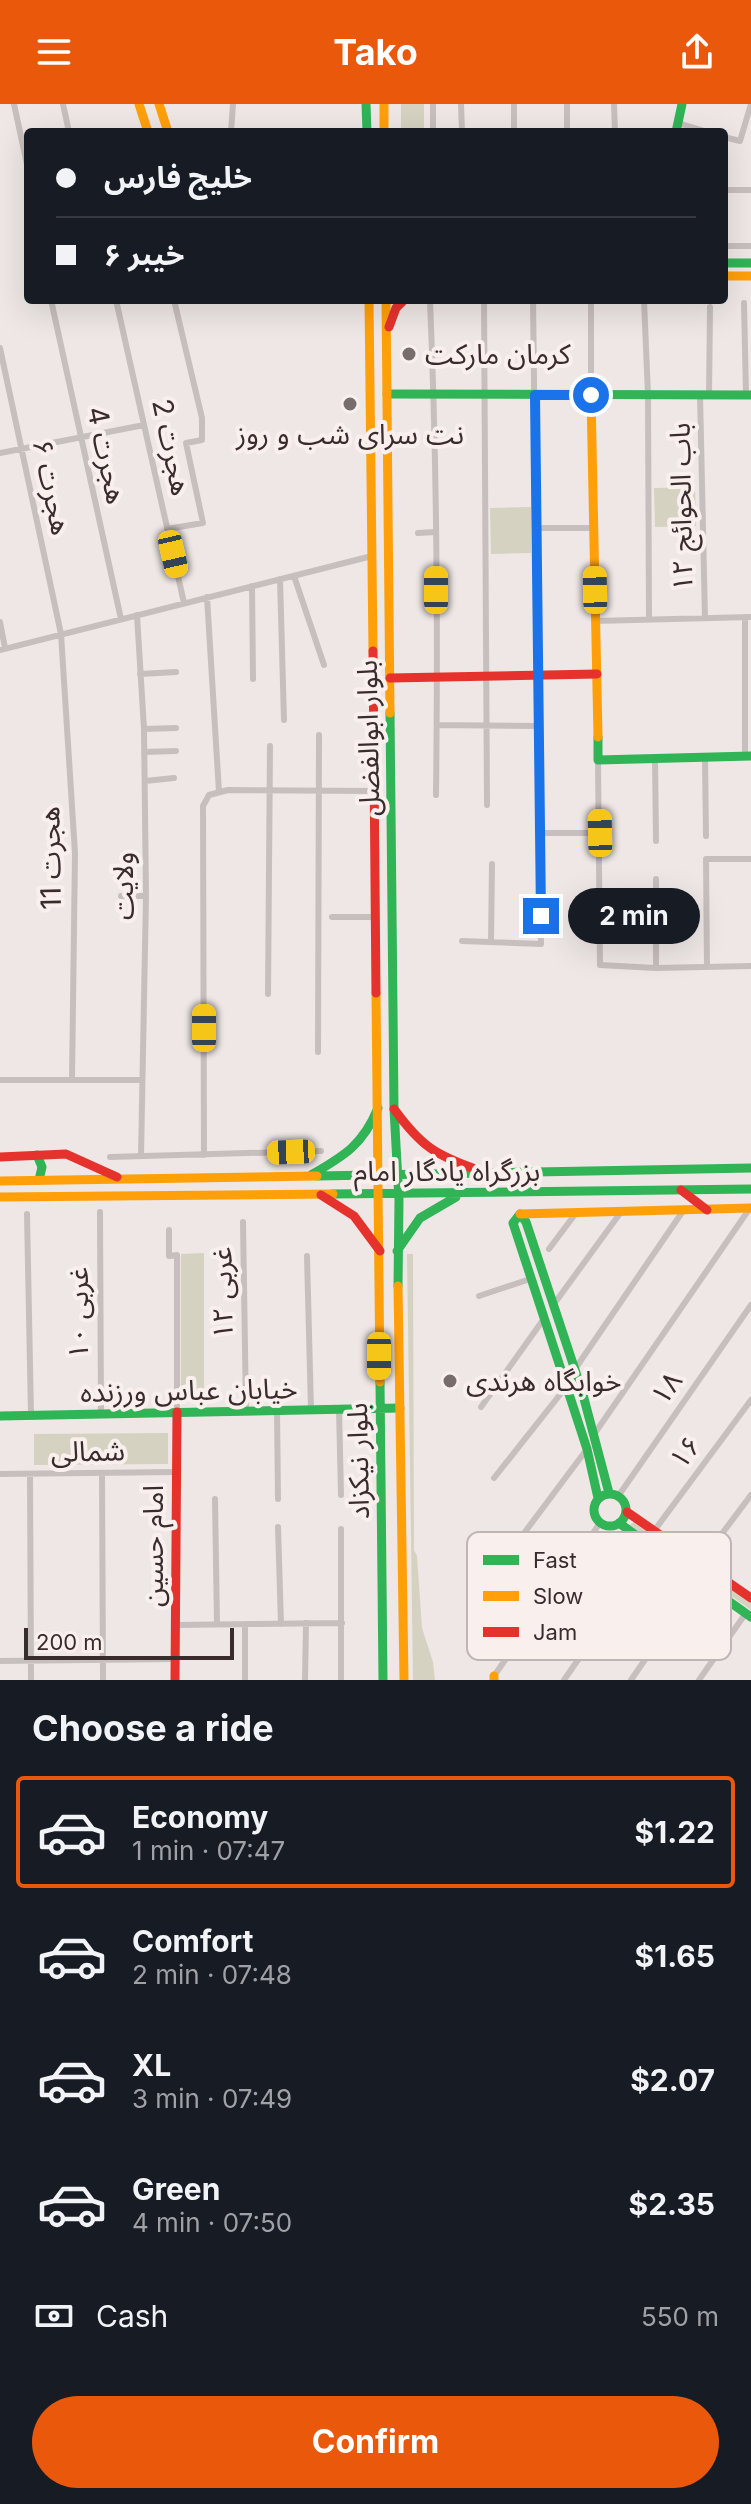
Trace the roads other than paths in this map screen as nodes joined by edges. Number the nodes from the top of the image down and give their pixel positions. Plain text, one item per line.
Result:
1 (14, 104) edge
2 (63, 104) edge
3 (139, 104) edge
4 (159, 104) edge
5 (233, 104) edge
6 (366, 104) edge
7 (384, 104) edge
8 (433, 104) edge
9 (461, 104) edge
10 (514, 104) edge
11 (567, 104) edge
12 (614, 104) edge
13 (682, 104) edge
14 (751, 104) edge
15 (68, 128) edge
16 (147, 128) edge
17 (167, 128) edge
18 (231, 128) edge
19 (367, 128) edge
20 (384, 128) edge
21 (433, 128) edge
22 (462, 128) edge
23 (514, 128) edge
24 (567, 128) edge
25 (615, 128) edge
26 (677, 128) edge
27 (728, 138) edge
28 (24, 150) edge
29 (728, 190) edge
30 (751, 190) edge
31 (728, 246) edge
32 (751, 246) edge
33 (728, 263) edge
34 (751, 263) edge
35 (728, 276) edge
36 (751, 276) edge
37 (744, 303) dead end
38 (52, 304) edge
39 (117, 304) edge
40 (175, 304) edge
41 (369, 304) edge
42 (386, 304) edge
43 (400, 304) edge
44 (430, 304) edge
45 (484, 304) edge
46 (533, 304) edge
47 (591, 304) edge
48 (644, 304) edge
49 (710, 307) dead end
50 (386, 334) junction
51 (0, 348) edge
52 (387, 394) junction
53 (434, 394) junction
54 (485, 395) junction
55 (535, 395) junction
56 (591, 395) junction
57 (648, 395) junction
58 (705, 395) junction
59 (748, 395) edge
60 (144, 425) junction
61 (82, 437) junction
62 (22, 449) junction
63 (0, 453) edge
64 (537, 528) junction
65 (594, 528) junction
66 (167, 529) junction
67 (436, 532) junction
68 (418, 533) dead end
69 (372, 556) junction
70 (294, 576) junction
71 (280, 579) junction
72 (252, 586) junction
73 (207, 597) junction
74 (184, 603) junction
75 (137, 615) junction
76 (748, 617) edge
77 (705, 618) junction
78 (121, 619) junction
79 (649, 619) junction
80 (595, 621) junction
81 (0, 622) edge
82 (61, 634) junction
83 (3, 649) edge
84 (324, 665) dead end
85 (176, 672) dead end
86 (140, 674) junction
87 (597, 674) junction
88 (539, 675) junction
89 (487, 676) junction
90 (437, 677) junction
91 (390, 678) junction
92 (253, 679) dead end
93 (284, 720) dead end
94 (437, 725) junction
95 (487, 726) junction
96 (540, 726) junction
97 (176, 728) dead end
98 (144, 729) junction
99 (319, 735) dead end
100 (270, 746) dead end
101 (176, 751) dead end
102 (144, 752) junction
103 (748, 756) edge
104 (705, 757) junction
105 (655, 758) junction
106 (598, 760) junction
107 (174, 778) dead end
108 (145, 781) junction
109 (270, 790) junction
110 (317, 791) junction
111 (375, 791) junction
112 (219, 792) junction
113 (436, 795) dead end
114 (487, 805) dead end
115 (540, 833) junction
116 (600, 833) junction
117 (706, 836) dead end
118 (656, 841) dead end
119 (751, 859) edge
120 (492, 864) dead end
121 (656, 879) dead end
122 (376, 890) junction
123 (392, 890) junction
124 (121, 896) dead end
125 (146, 896) junction
126 (332, 917) dead end
127 (376, 917) junction
128 (462, 941) dead end
129 (491, 942) junction
130 (751, 966) edge
131 (707, 967) junction
132 (656, 968) junction
133 (268, 994) dead end
134 (318, 1052) dead end
135 (0, 1080) edge
136 (72, 1080) junction
137 (142, 1080) junction
138 (378, 1108) junction
139 (394, 1109) junction
140 (321, 1151) dead end
141 (37, 1155) junction
142 (204, 1155) junction
143 (141, 1156) junction
144 (0, 1157) edge
145 (110, 1157) dead end
146 (751, 1168) edge
147 (487, 1173) junction
148 (379, 1175) junction
149 (397, 1175) junction
150 (309, 1176) junction
151 (120, 1179) junction
152 (39, 1180) junction
153 (0, 1181) edge
154 (751, 1189) edge
155 (681, 1190) junction
156 (317, 1193) junction
157 (379, 1194) junction
158 (399, 1194) junction
159 (461, 1194) junction
160 (0, 1197) edge
161 (750, 1208) edge
162 (708, 1210) junction
163 (683, 1211) junction
164 (100, 1212) dead end
165 (621, 1212) junction
166 (576, 1213) junction
167 (27, 1214) dead end
168 (520, 1214) junction
169 (243, 1222) dead end
170 (169, 1230) dead end
171 (549, 1249) dead end
172 (380, 1251) junction
173 (397, 1251) junction
174 (307, 1256) dead end
175 (544, 1273) junction
176 (530, 1279) junction
177 (479, 1296) dead end
178 (554, 1304) junction
179 (751, 1305) edge
180 (543, 1320) junction
181 (575, 1369) junction
182 (566, 1387) junction
183 (751, 1400) edge
184 (481, 1407) dead end
185 (400, 1408) junction
186 (339, 1409) junction
187 (379, 1409) junction
188 (277, 1410) junction
189 (311, 1410) junction
190 (246, 1411) junction
191 (177, 1412) junction
192 (101, 1414) junction
193 (31, 1415) junction
194 (0, 1416) edge
195 (595, 1433) junction
196 (587, 1449) junction
197 (176, 1472) junction
198 (102, 1473) junction
199 (0, 1474) edge
200 (30, 1474) junction
201 (494, 1478) dead end
202 (614, 1494) junction
203 (341, 1495) dead end
204 (751, 1495) edge
205 (598, 1498) junction
206 (215, 1499) dead end
207 (278, 1499) dead end
208 (627, 1512) junction
209 (600, 1523) junction
210 (619, 1523) junction
211 (278, 1527) dead end
212 (341, 1529) dead end
213 (654, 1531) joint
214 (525, 1532) edge
215 (594, 1532) edge
216 (631, 1532) edge
217 (723, 1532) edge
218 (731, 1582) edge
219 (749, 1593) edge
220 (731, 1603) edge
221 (748, 1615) edge
222 (306, 1623) junction
223 (342, 1623) junction
224 (217, 1624) junction
225 (245, 1624) junction
226 (281, 1624) junction
227 (175, 1625) junction
228 (731, 1638) edge
229 (175, 1659) junction
230 (104, 1660) junction
231 (506, 1660) edge
232 (578, 1660) edge
233 (645, 1660) edge
234 (714, 1660) edge
235 (0, 1661) edge
236 (32, 1661) junction
237 (494, 1678) edge
238 (31, 1680) edge
239 (103, 1680) edge
240 (175, 1680) edge
241 (245, 1680) edge
242 (305, 1680) edge
243 (341, 1680) edge
244 (383, 1680) edge
245 (404, 1680) edge
246 (564, 1680) edge
247 (631, 1680) edge
248 (699, 1680) edge

1 - 28 street
2 - 15 street
3 - 16 main road
4 - 17 main road
5 - 18 street
6 - 19 main road
7 - 20 main road
8 - 21 street
9 - 22 street
10 - 23 street
11 - 24 street
12 - 25 street
13 - 26 main road
14 - 27 street
29 - 30 street
31 - 32 street
33 - 34 main road
35 - 36 main road
37 - 59 street
38 - 61 street, هجرت 4
39 - 60 street, هجرت 2
40 - 66 street
41 - 69 main road, بلوار ابوالفضل
42 - 50 main road, بلوار ابوالفضل
43 - 50 main road
44 - 53 street
45 - 54 street
46 - 55 street
47 - 56 street
48 - 57 street
49 - 58 street, باب الحوائج ۱۲
50 - 52 main road, بلوار ابوالفضل
51 - 62 street, هجرت ۶
52 - 53 main road
52 - 91 main road, بلوار ابوالفضل
53 - 54 main road
53 - 67 street
54 - 55 main road
54 - 89 street
55 - 56 main road
55 - 64 street
56 - 57 main road
56 - 65 main road
57 - 58 main road
57 - 79 street
58 - 59 main road
58 - 77 street, باب الحوائج ۱۲
60 - 61 street
60 - 66 street, هجرت 2
61 - 62 street
61 - 78 street, هجرت 4
62 - 63 street
62 - 82 street, هجرت ۶
64 - 65 street
64 - 88 street
65 - 80 main road
66 - 74 street, هجرت 2
67 - 68 street
67 - 90 street
69 - 70 street
69 - 111 main road, بلوار ابوالفضل
70 - 71 street
70 - 84 street
71 - 72 street
71 - 93 street
72 - 73 street
72 - 92 street
73 - 74 street
73 - 112 street
74 - 75 street
75 - 78 street
75 - 86 street, ولایت
76 - 77 street
76 - 103 street
77 - 79 street
78 - 82 street
79 - 80 street
80 - 87 main road
81 - 83 street
82 - 83 street
82 - 136 street, هجرت 11
85 - 86 street
86 - 98 street, ولایت
87 - 88 main road
87 - 106 main road
88 - 89 main road
88 - 96 street
89 - 90 main road
89 - 95 street
90 - 91 main road
90 - 94 street
91 - 123 main road, بلوار ابوالفضل
94 - 95 street
94 - 113 street
95 - 96 street
95 - 114 street
96 - 115 street
97 - 98 street
98 - 102 street, ولایت
99 - 110 street
100 - 109 street
101 - 102 street
102 - 108 street, ولایت
103 - 104 main road
104 - 105 main road
104 - 117 street
105 - 106 main road
105 - 118 street
106 - 116 street
107 - 108 street
108 - 125 street, ولایت
109 - 110 street
109 - 112 street
109 - 133 street
110 - 111 street
110 - 134 street
111 - 122 main road, بلوار ابوالفضل
112 - 142 street
115 - 116 street
115 - 129 street
116 - 132 street
119 - 131 street
120 - 129 street
121 - 132 street
122 - 123 main road
122 - 127 main road, بلوار ابوالفضل
123 - 139 main road, بلوار ابوالفضل
124 - 125 street
125 - 137 street, ولایت
126 - 127 street
127 - 138 main road, بلوار ابوالفضل
128 - 129 street
130 - 131 street
131 - 132 street
135 - 136 street
136 - 137 street
137 - 143 street, ولایت
138 - 148 main road, بلوار ابوالفضل
138 - 150 main road
139 - 147 main road
139 - 149 main road, بلوار ابوالفضل
140 - 142 street
141 - 144 main road
141 - 151 main road
141 - 152 main road
142 - 143 street
143 - 145 street
146 - 147 main road, بزرگراه یادگار امام
147 - 149 main road, بزرگراه یادگار امام
148 - 149 main road, بزرگراه یادگار امام
148 - 150 main road, بزرگراه یادگار امام
148 - 157 main road, بلوار ابوالفضل
149 - 158 main road, بلوار ابوالفضل
150 - 151 main road, بزرگراه یادگار امام
151 - 152 main road, بزرگراه یادگار امام
152 - 153 main road, بزرگراه یادگار امام
154 - 155 main road, بزرگراه یادگار امام
155 - 159 main road, بزرگراه یادگار امام
155 - 162 main road
156 - 157 main road, بزرگراه یادگار امام
156 - 160 main road, بزرگراه یادگار امام
156 - 172 main road
157 - 158 main road, بزرگراه یادگار امام
157 - 172 main road, بلوار نیکزاد
158 - 159 main road, بزرگراه یادگار امام
158 - 173 main road, بلوار نیکزاد
159 - 173 main road
161 - 162 main road
161 - 195 street
162 - 163 main road
163 - 165 main road
163 - 181 street
164 - 192 street, غربی ۱۰
165 - 166 main road
165 - 178 street
166 - 168 main road
166 - 171 street
167 - 193 street
168 - 175 main road
168 - 176 main road
169 - 190 street, غربی ۱۲
170 - 191 street
172 - 187 main road, بلوار نیکزاد
173 - 185 main road, بلوار نیکزاد
174 - 189 street
175 - 176 main road
175 - 178 main road
176 - 177 street
176 - 180 main road
178 - 181 main road
179 - 202 street, ۱۸
180 - 182 main road
180 - 184 street
181 - 195 main road
182 - 196 main road
182 - 201 street
183 - 213 street, ۱۶
185 - 187 main road, خیابان عباس ورزنده
185 - 245 main road, بلوار نیکزاد
186 - 187 main road, خیابان عباس ورزنده
186 - 189 main road, خیابان عباس ورزنده
186 - 203 street
187 - 244 main road, بلوار نیکزاد
188 - 189 main road, خیابان عباس ورزنده
188 - 190 main road, خیابان عباس ورزنده
188 - 207 street
190 - 191 main road, خیابان عباس ورزنده
191 - 192 main road, خیابان عباس ورزنده
191 - 197 main road, امام حسین
192 - 193 main road, خیابان عباس ورزنده
193 - 194 main road, خیابان عباس ورزنده
195 - 202 main road
196 - 205 main road
196 - 214 street
197 - 198 street, شمالی
197 - 227 main road, امام حسین
198 - 200 street, شمالی
198 - 230 street
199 - 200 street, شمالی
200 - 236 street
202 - 205 main road
202 - 208 main road
204 - 217 street
205 - 209 main road
206 - 224 street
208 - 210 main road
208 - 213 main road
209 - 210 main road
209 - 215 street
210 - 216 main road
211 - 226 street
212 - 223 street
218 - 219 main road
220 - 221 main road
221 - 228 street
222 - 223 street
222 - 226 street
222 - 242 street
223 - 243 street
224 - 225 street
224 - 227 street
225 - 226 street
225 - 241 street
227 - 229 main road, امام حسین
229 - 230 street
229 - 240 main road, امام حسین
230 - 236 street
230 - 239 street
231 - 237 street
232 - 246 street
233 - 247 street
234 - 248 street
235 - 236 street
236 - 238 street

